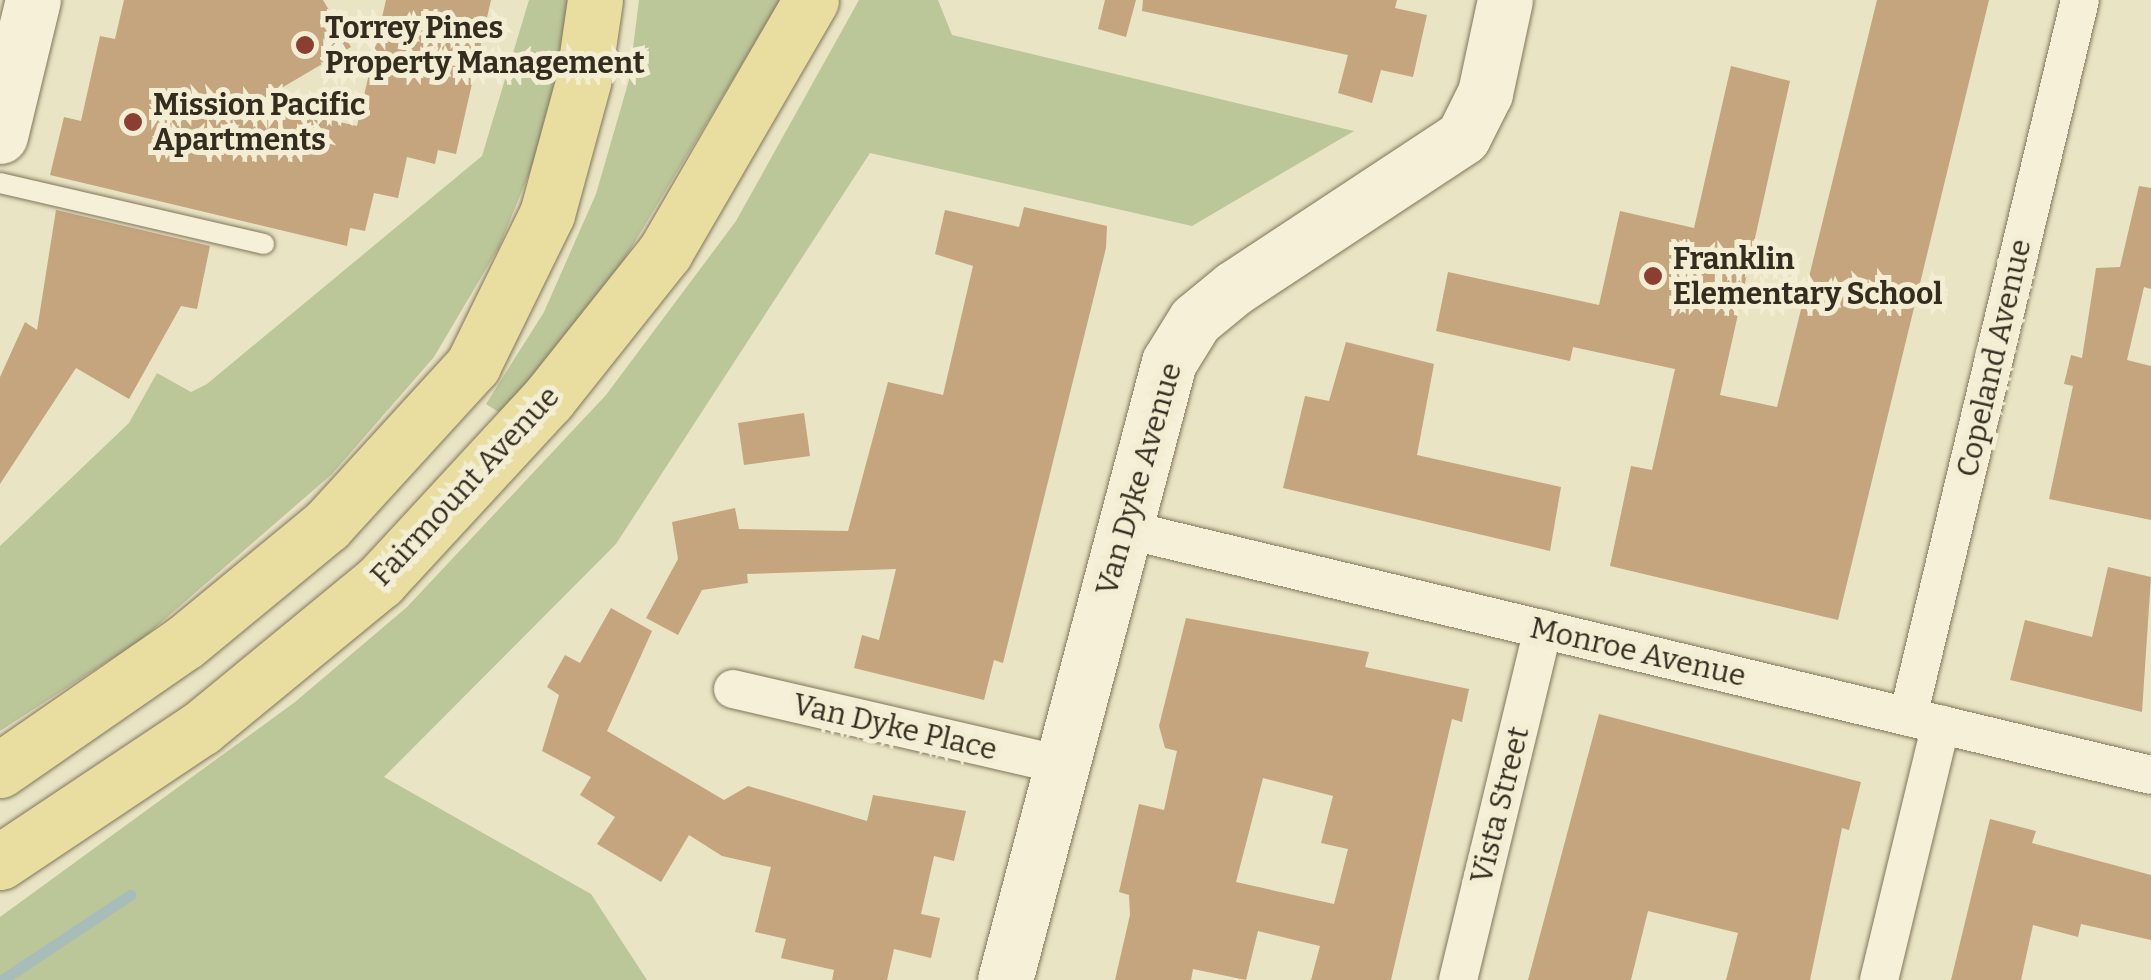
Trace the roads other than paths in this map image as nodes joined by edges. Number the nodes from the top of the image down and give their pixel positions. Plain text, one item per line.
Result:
1 (34, 0) edge
2 (595, 0) edge
3 (811, 0) edge
4 (1504, 0) edge
5 (2080, 0) edge
6 (0, 136) edge
7 (0, 183) edge
8 (264, 244) dead end
9 (1124, 528) junction
10 (1543, 629) junction
11 (733, 690) dead end
12 (1925, 720) junction
13 (1058, 764) junction
14 (0, 770) edge
15 (2151, 775) edge
16 (0, 862) edge
17 (1005, 980) edge
18 (1458, 980) edge
19 (1879, 980) edge

1 - 6 street
2 - 14 main road
3 - 16 main road, Fairmount Avenue
4 - 9 street, Van Dyke Avenue
5 - 12 street, Copeland Avenue
7 - 8 lane
9 - 10 street, Monroe Avenue
9 - 13 street, Van Dyke Avenue
10 - 12 street, Monroe Avenue
10 - 18 street, Vista Street
11 - 13 street, Van Dyke Place
12 - 15 street, Monroe Avenue
12 - 19 street, Copeland Avenue
13 - 17 street, Van Dyke Avenue

